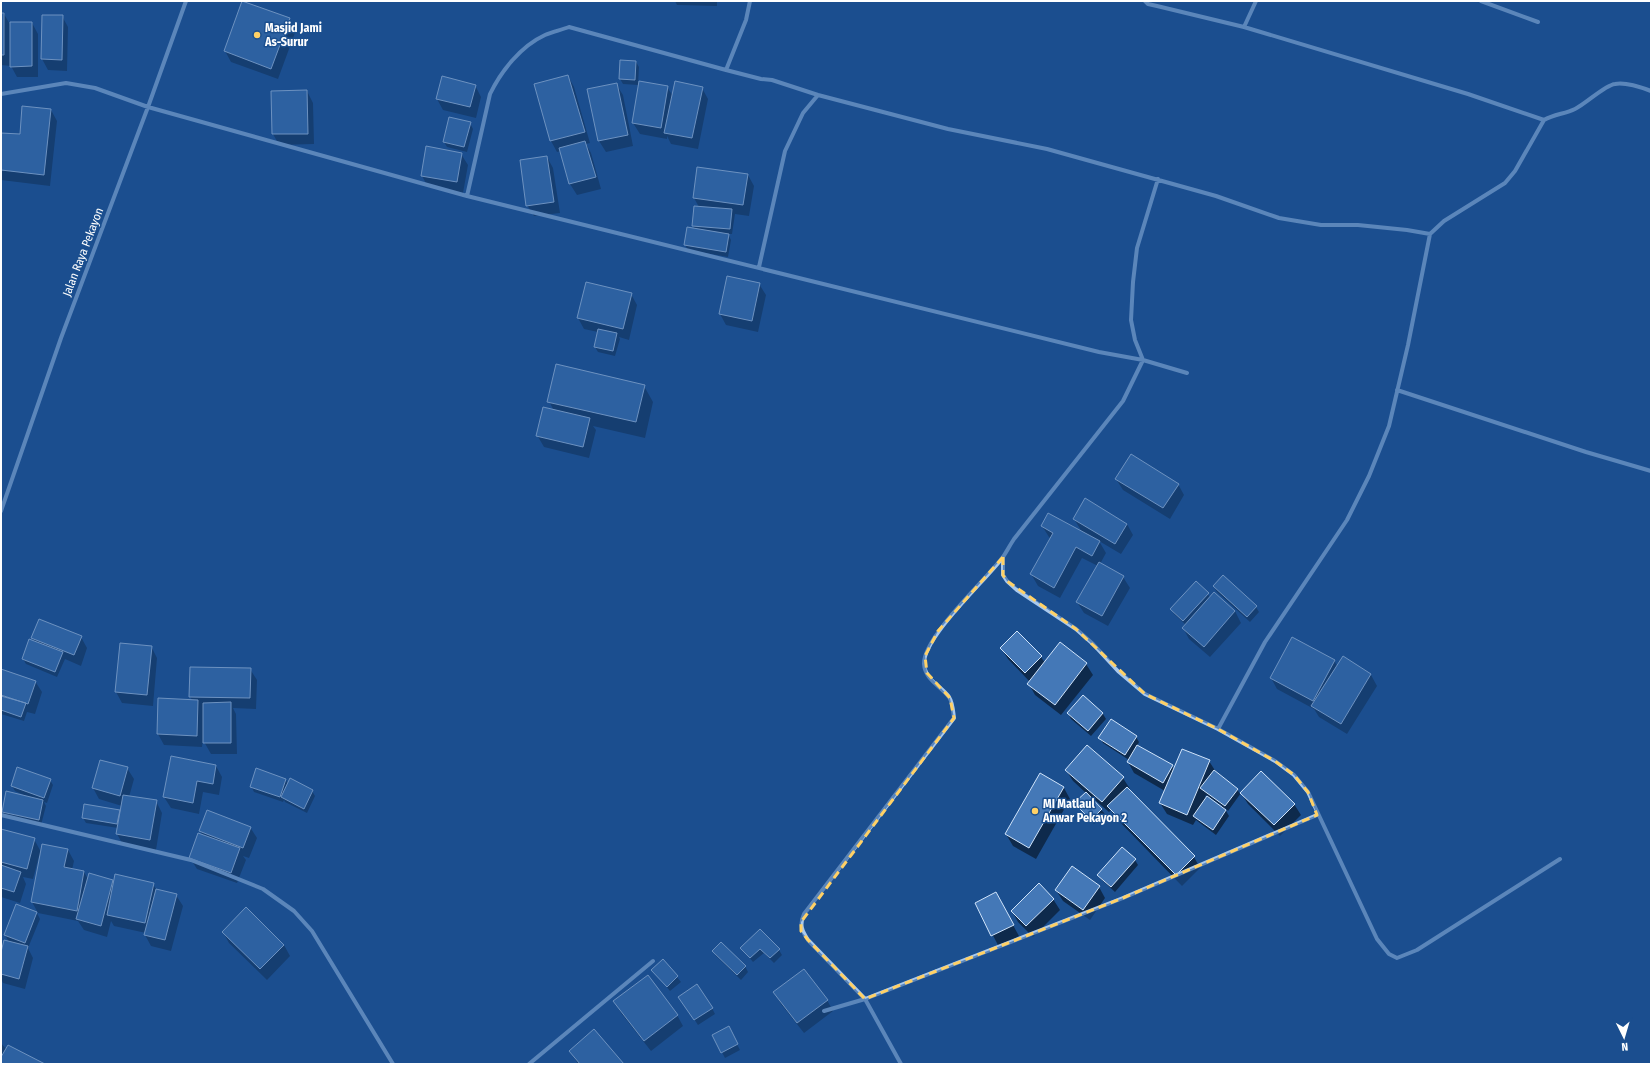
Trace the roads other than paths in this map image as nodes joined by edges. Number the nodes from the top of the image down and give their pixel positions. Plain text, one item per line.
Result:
1 (186, 1) edge
2 (750, 1) edge
3 (1145, 1) edge
4 (1256, 1) edge
5 (1481, 1) edge
6 (1538, 22) dead end
7 (1244, 27) junction
8 (726, 70) junction
9 (1651, 91) edge
10 (1, 94) edge
11 (818, 95) junction
12 (148, 107) junction
13 (1544, 120) junction
14 (1158, 179) junction
15 (467, 196) junction
16 (1430, 234) junction
17 (759, 267) junction
18 (1143, 360) junction
19 (1187, 373) dead end
20 (1397, 390) junction
21 (1651, 471) edge
22 (1, 511) edge
23 (1003, 557) junction
24 (1218, 729) junction
25 (1, 815) edge
26 (1317, 815) junction
27 (1560, 859) dead end
28 (653, 961) dead end
29 (865, 1000) junction
30 (824, 1011) dead end
31 (393, 1064) edge
32 (529, 1064) edge
33 (901, 1064) edge

1 - 12 street, Jalan Raya Pekayon
2 - 8 street
3 - 7 street
4 - 7 street
5 - 6 street
7 - 13 street
8 - 11 street
8 - 15 street
9 - 13 street
10 - 12 street
11 - 14 street
11 - 17 street
12 - 15 street
12 - 22 street, Jalan Raya Pekayon
13 - 16 street
14 - 16 street
14 - 18 street
15 - 17 street
16 - 20 street
17 - 18 street
18 - 19 street
18 - 23 street
20 - 21 street
20 - 24 street
23 - 24 street
23 - 29 street
24 - 26 street
25 - 31 street
26 - 27 street
26 - 29 street
28 - 32 street
29 - 30 street
29 - 33 street

